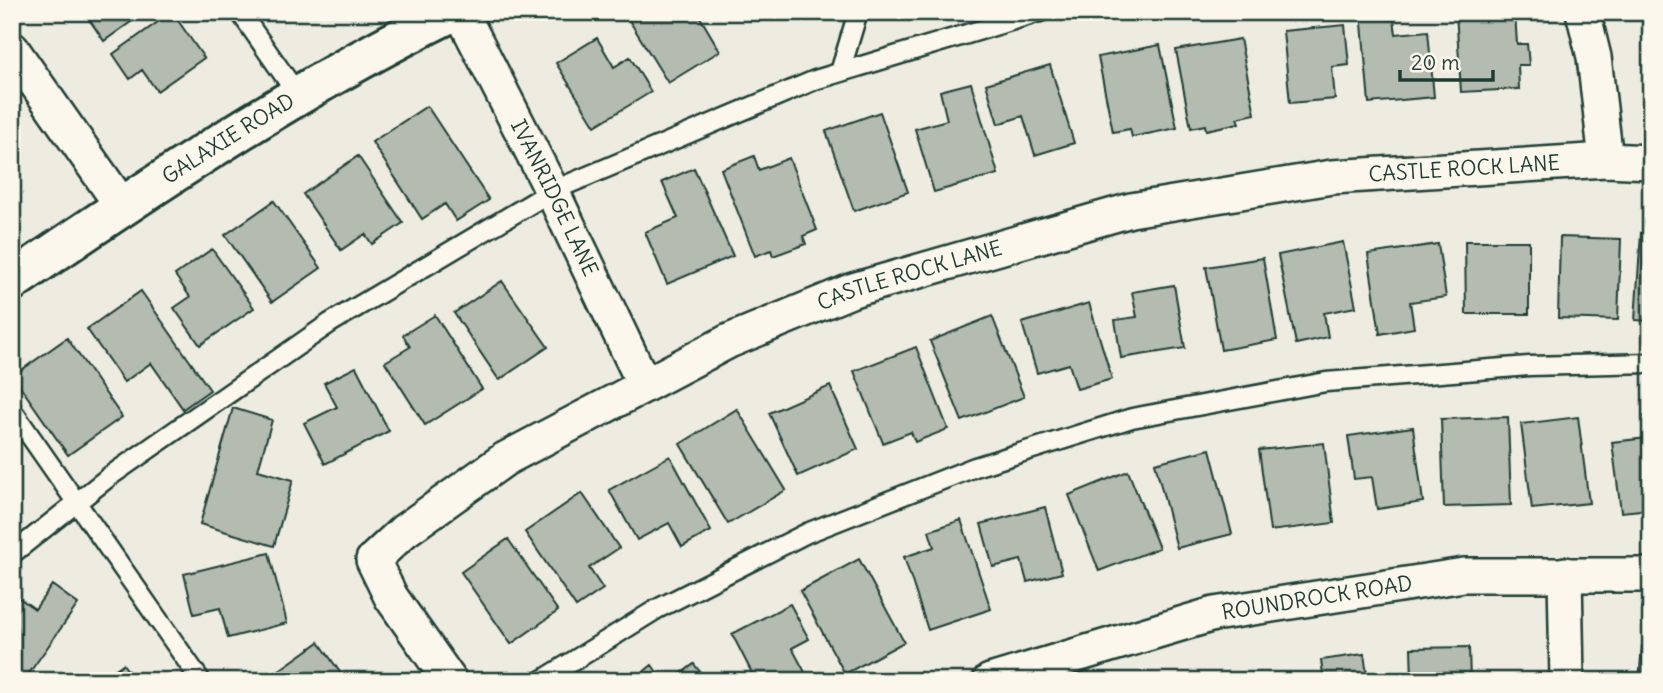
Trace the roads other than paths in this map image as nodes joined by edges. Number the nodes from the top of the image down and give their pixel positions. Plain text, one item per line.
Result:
1 (240, 12) edge
2 (452, 12) edge
3 (461, 12) edge
4 (858, 12) edge
5 (1040, 12) edge
6 (1583, 12) edge
7 (12, 49) edge
8 (840, 72) junction
9 (297, 94) junction
10 (1606, 160) junction
11 (1651, 162) edge
12 (552, 191) junction
13 (122, 206) junction
14 (12, 281) edge
15 (1651, 363) edge
16 (645, 384) junction
17 (12, 410) edge
18 (77, 504) junction
19 (12, 554) edge
20 (1565, 574) junction
21 (1651, 575) edge
22 (201, 681) edge
23 (450, 681) edge
24 (541, 681) edge
25 (990, 681) edge
26 (1567, 681) edge

1 - 9 lane
2 - 9 street, GALAXIE ROAD
3 - 12 street, IVANRIDGE LANE
4 - 8 lane
5 - 8 lane
6 - 10 street
7 - 13 street
8 - 12 lane
9 - 13 street, GALAXIE ROAD
10 - 11 street, CASTLE ROCK LANE
10 - 16 street, CASTLE ROCK LANE
12 - 16 street, IVANRIDGE LANE
12 - 18 lane
13 - 14 street, GALAXIE ROAD
15 - 24 lane
16 - 23 street, CASTLE ROCK LANE
17 - 18 lane
18 - 19 lane
18 - 22 lane
20 - 21 street, ROUNDROCK ROAD
20 - 25 street, ROUNDROCK ROAD
20 - 26 street

